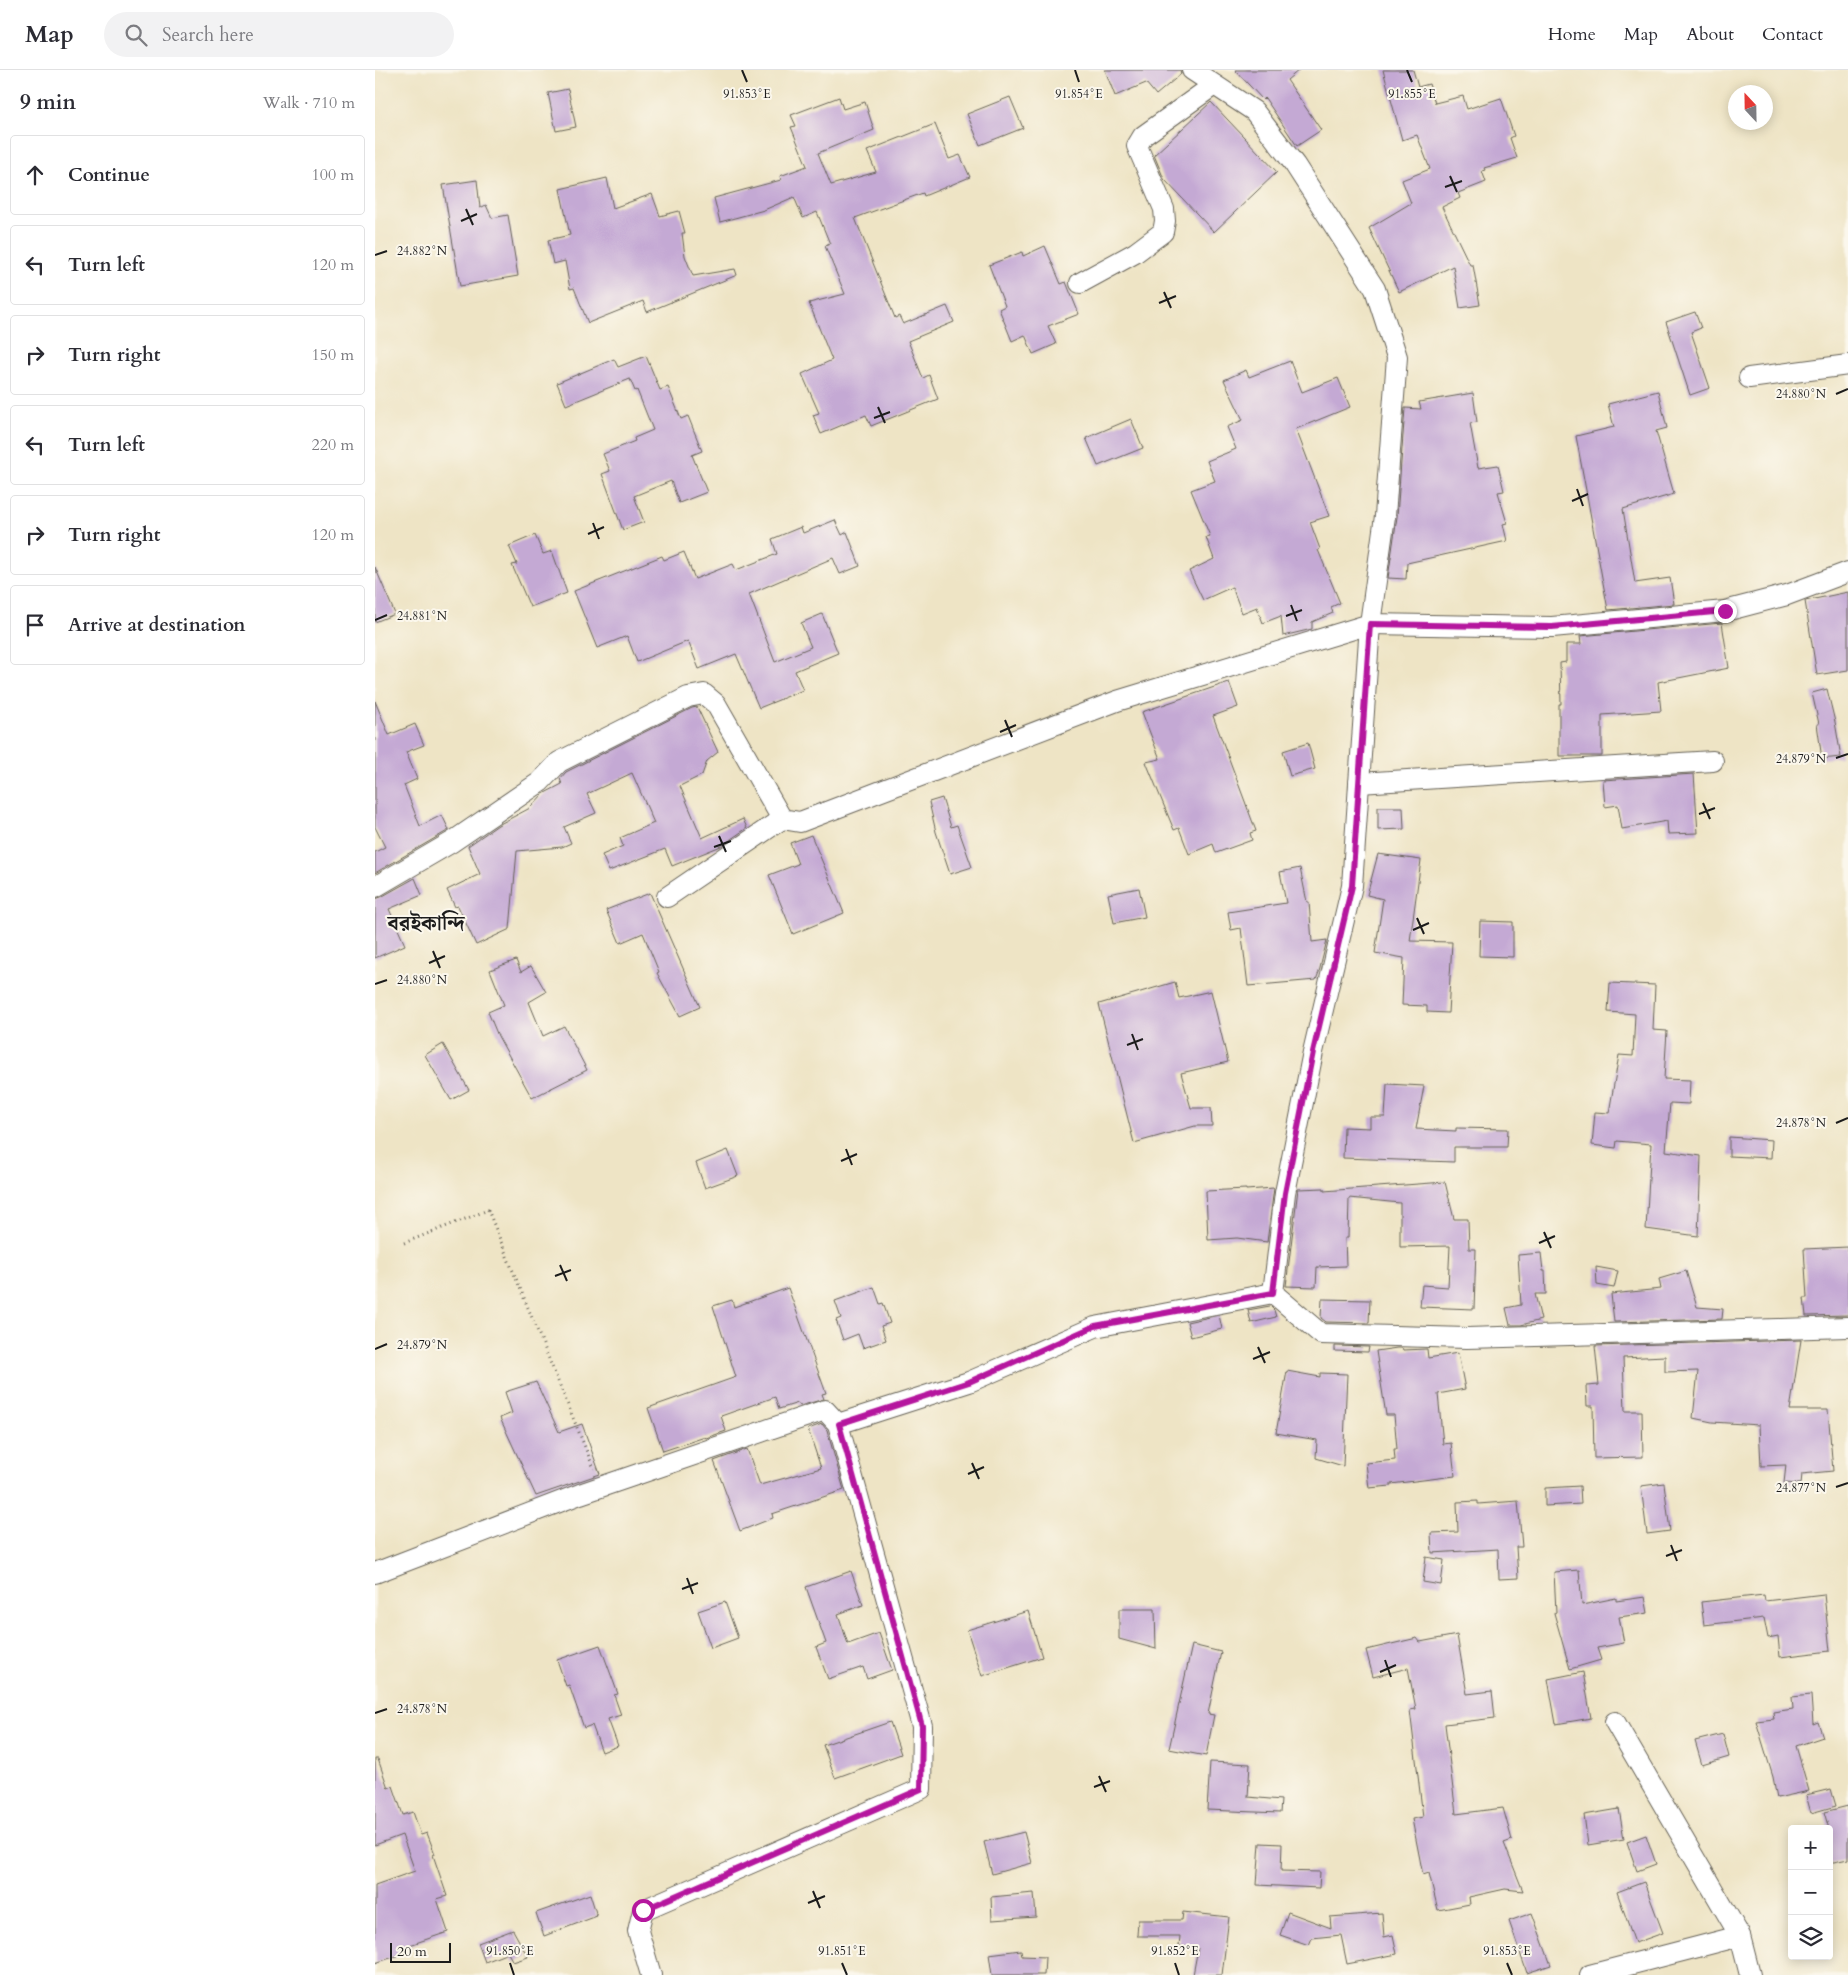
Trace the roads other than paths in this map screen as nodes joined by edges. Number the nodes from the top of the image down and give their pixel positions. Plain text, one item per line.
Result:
1 (1192, 70) edge
2 (1215, 85) junction
3 (1080, 283) dead end
4 (1848, 365) edge
5 (1749, 378) dead end
6 (1848, 572) edge
7 (1370, 624) junction
8 (1713, 761) dead end
9 (1359, 783) junction
10 (782, 819) junction
11 (375, 887) edge
12 (667, 896) dead end
13 (1273, 1293) junction
14 (1848, 1327) edge
15 (839, 1424) junction
16 (375, 1573) edge
17 (1615, 1722) dead end
18 (1740, 1936) junction
19 (651, 1975) edge
20 (1590, 1975) edge
21 (1750, 1975) edge

1 - 2 street
2 - 3 street
2 - 7 street
4 - 5 street
6 - 7 street
7 - 9 street
7 - 10 street
8 - 9 street
9 - 13 street
10 - 11 street
10 - 12 street
13 - 14 street
13 - 15 street
15 - 16 street
15 - 19 street
17 - 18 street
18 - 20 street
18 - 21 street

